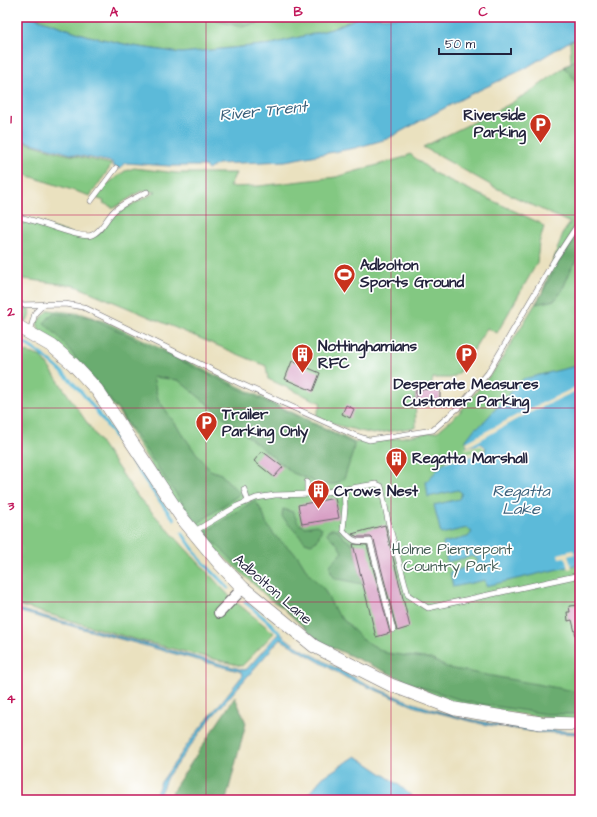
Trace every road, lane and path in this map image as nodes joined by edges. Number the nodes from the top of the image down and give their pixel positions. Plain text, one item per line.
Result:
1 (116, 168) dead end
2 (147, 192) dead end
3 (91, 201) dead end
4 (17, 217) edge
5 (580, 221) edge
6 (44, 304) junction
7 (17, 305) edge
8 (17, 326) edge
9 (30, 332) junction
10 (307, 482) dead end
11 (244, 489) dead end
12 (344, 489) junction
13 (307, 494) junction
14 (248, 501) junction
15 (194, 532) junction
16 (580, 575) edge
17 (243, 588) junction
18 (219, 613) dead end
19 (393, 630) dead end
20 (580, 724) edge

1 - 3 lane
2 - 4 lane
5 - 6 lane
6 - 7 lane
6 - 9 lane
8 - 9 street, Adbolton Lane
9 - 15 street, Adbolton Lane
10 - 13 lane
11 - 14 lane
12 - 13 lane
12 - 16 lane
12 - 19 lane
13 - 14 lane
14 - 15 lane
15 - 17 street, Adbolton Lane
17 - 18 street
17 - 20 street, Adbolton Lane

